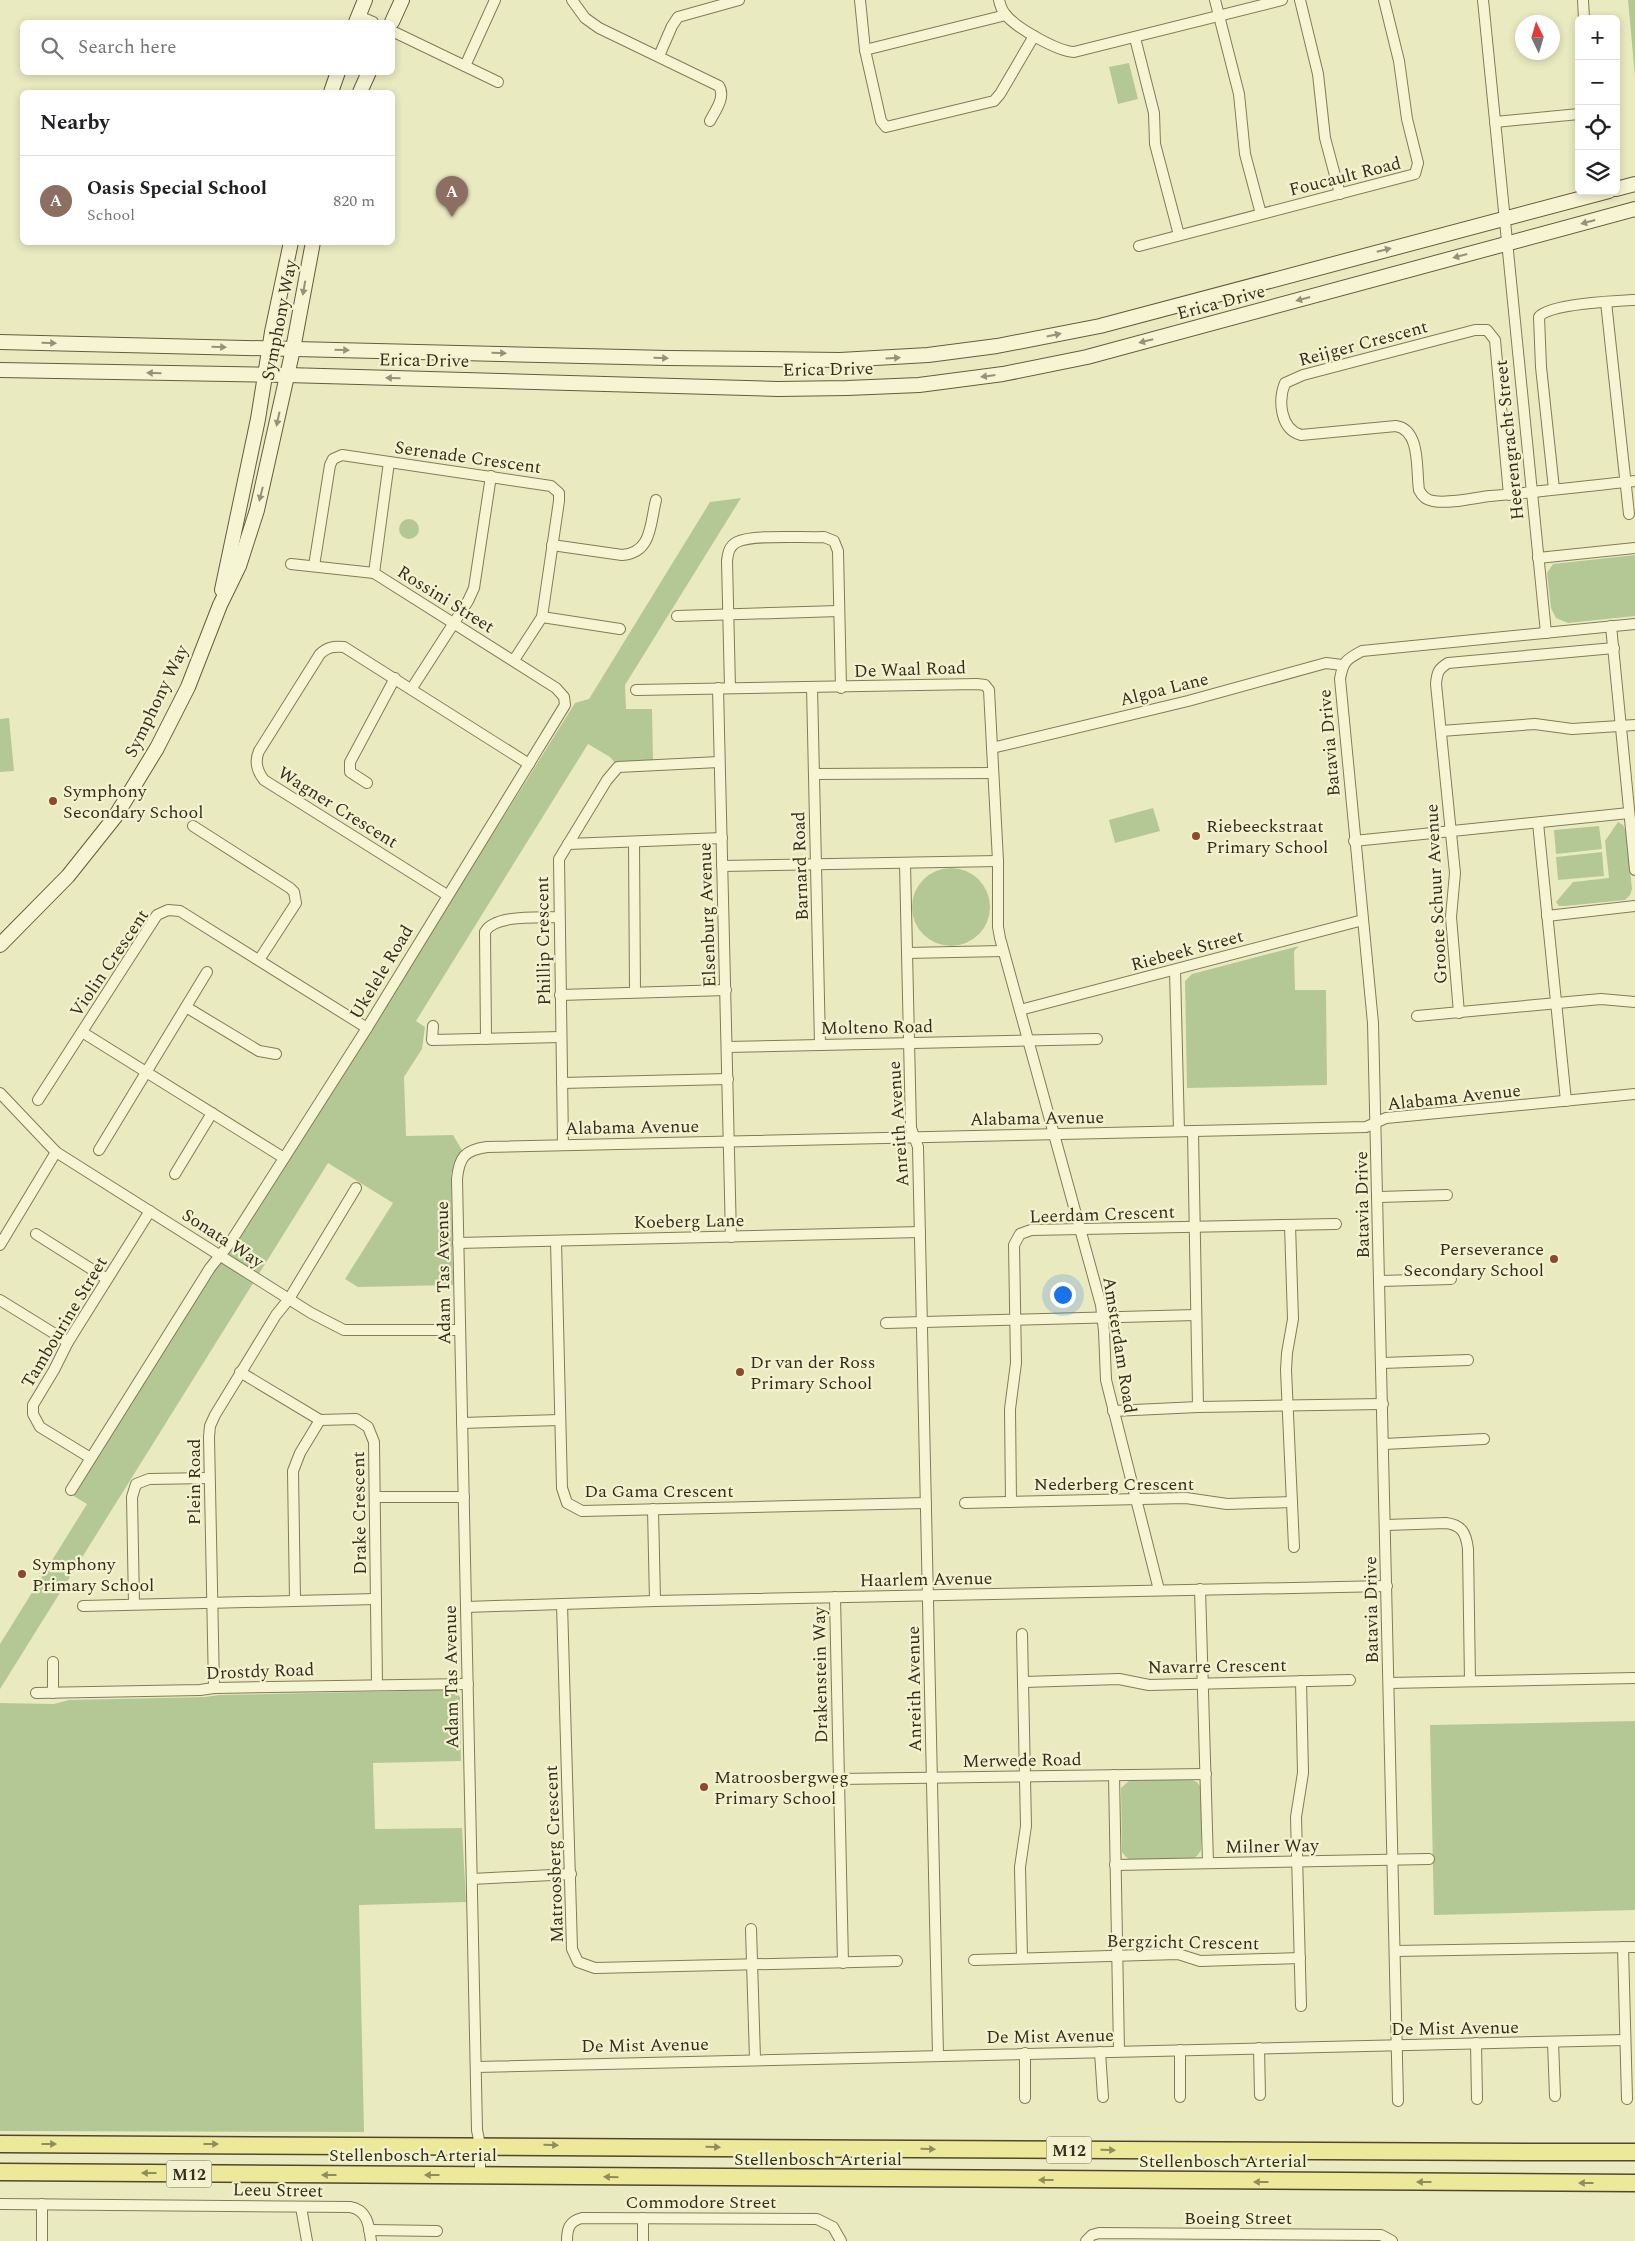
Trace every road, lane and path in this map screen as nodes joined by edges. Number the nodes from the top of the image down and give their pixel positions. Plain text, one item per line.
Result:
1 (365, 0) edge
2 (402, 0) edge
3 (495, 0) edge
4 (572, 0) edge
5 (739, 0) edge
6 (860, 0) edge
7 (999, 0) edge
8 (1215, 0) edge
9 (1282, 0) edge
10 (1300, 0) edge
11 (1384, 0) edge
12 (1482, 0) edge
13 (1582, 0) edge
14 (1006, 15) junction
15 (1584, 15) edge
16 (1220, 16) junction
17 (358, 19) edge
18 (393, 20) edge
19 (395, 32) edge
20 (1034, 36) junction
21 (1135, 38) junction
22 (864, 50) junction
23 (659, 56) junction
24 (465, 66) junction
25 (337, 75) edge
26 (368, 75) edge
27 (498, 82) dead end
28 (332, 90) edge
29 (361, 90) edge
30 (1575, 114) edge
31 (710, 121) dead end
32 (1494, 122) junction
33 (1635, 184) edge
34 (1620, 188) edge
35 (1340, 194) junction
36 (1594, 195) edge
37 (1635, 210) edge
38 (1262, 214) junction
39 (1504, 219) junction
40 (1179, 236) junction
41 (1507, 243) junction
42 (290, 245) edge
43 (312, 245) edge
44 (1139, 246) dead end
45 (1635, 300) edge
46 (1606, 302) junction
47 (0, 342) edge
48 (270, 348) junction
49 (293, 349) junction
50 (0, 370) edge
51 (265, 375) junction
52 (287, 375) junction
53 (390, 462) junction
54 (491, 476) junction
55 (1630, 482) edge
56 (1554, 489) junction
57 (1531, 492) junction
58 (1509, 495) junction
59 (656, 500) dead end
60 (1629, 514) dead end
61 (552, 545) junction
62 (1635, 548) edge
63 (1538, 558) junction
64 (291, 564) dead end
65 (314, 566) junction
66 (374, 573) junction
67 (220, 605) junction
68 (839, 611) junction
69 (728, 615) junction
70 (677, 616) dead end
71 (542, 617) junction
72 (453, 623) junction
73 (1635, 624) edge
74 (1611, 626) junction
75 (620, 629) dead end
76 (1546, 633) junction
77 (1614, 648) junction
78 (514, 660) junction
79 (1342, 665) junction
80 (395, 678) junction
81 (812, 686) junction
82 (412, 688) junction
83 (718, 688) junction
84 (730, 688) junction
85 (841, 688) junction
86 (636, 690) dead end
87 (566, 702) joint
88 (1635, 725) edge
89 (1622, 726) junction
90 (1441, 731) junction
91 (992, 748) junction
92 (720, 762) junction
93 (529, 764) junction
94 (993, 773) junction
95 (814, 774) junction
96 (367, 782) dead end
97 (1629, 814) junction
98 (1538, 823) junction
99 (193, 826) dead end
100 (1450, 831) junction
101 (722, 838) junction
102 (1354, 841) junction
103 (634, 842) junction
104 (568, 844) junction
105 (998, 861) junction
106 (905, 864) junction
107 (722, 866) junction
108 (817, 866) junction
109 (1635, 870) edge
110 (448, 895) junction
111 (1635, 906) edge
112 (1547, 916) junction
113 (558, 917) junction
114 (1363, 920) junction
115 (0, 945) edge
116 (1003, 951) junction
117 (907, 953) junction
118 (259, 960) junction
119 (1176, 970) junction
120 (207, 972) dead end
121 (726, 990) junction
122 (635, 992) junction
123 (560, 995) junction
124 (1635, 1002) edge
125 (1555, 1003) junction
126 (186, 1006) junction
127 (1020, 1010) junction
128 (1459, 1012) junction
129 (1417, 1016) dead end
130 (434, 1026) dead end
131 (367, 1028) junction
132 (82, 1032) junction
133 (561, 1037) junction
134 (486, 1039) junction
135 (1028, 1039) junction
136 (1097, 1039) dead end
137 (910, 1043) junction
138 (820, 1044) junction
139 (727, 1046) junction
140 (276, 1054) dead end
141 (146, 1072) junction
142 (728, 1079) junction
143 (562, 1083) junction
144 (0, 1093) edge
145 (1635, 1094) edge
146 (38, 1100) dead end
147 (1566, 1101) junction
148 (212, 1113) junction
149 (1377, 1122) junction
150 (1179, 1131) junction
151 (1193, 1131) junction
152 (1055, 1134) junction
153 (915, 1137) junction
154 (729, 1141) junction
155 (563, 1145) junction
156 (99, 1150) dead end
157 (56, 1152) junction
158 (284, 1158) junction
159 (175, 1174) dead end
160 (457, 1179) joint
161 (356, 1188) dead end
162 (1447, 1196) dead end
163 (1378, 1197) junction
164 (150, 1211) junction
165 (1336, 1224) dead end
166 (1290, 1225) junction
167 (1194, 1226) junction
168 (1080, 1229) junction
169 (920, 1232) junction
170 (36, 1234) dead end
171 (731, 1237) junction
172 (556, 1241) junction
173 (458, 1243) junction
174 (0, 1245) edge
175 (220, 1256) junction
176 (107, 1279) junction
177 (1451, 1279) dead end
178 (1380, 1282) junction
179 (289, 1299) junction
180 (0, 1300) edge
181 (1196, 1315) junction
182 (1103, 1318) junction
183 (1015, 1320) junction
184 (922, 1322) junction
185 (886, 1323) dead end
186 (460, 1330) junction
187 (68, 1342) junction
188 (1468, 1360) dead end
189 (1382, 1363) junction
190 (240, 1372) junction
191 (1383, 1404) junction
192 (1287, 1406) junction
193 (1198, 1407) junction
194 (1113, 1411) junction
195 (320, 1420) junction
196 (560, 1420) junction
197 (462, 1423) junction
198 (1484, 1439) dead end
199 (1384, 1444) junction
200 (90, 1457) junction
201 (209, 1478) junction
202 (70, 1490) dead end
203 (376, 1497) junction
204 (464, 1497) junction
205 (1136, 1499) junction
206 (965, 1502) dead end
207 (1011, 1502) junction
208 (1292, 1502) junction
209 (926, 1503) junction
210 (653, 1509) junction
211 (1386, 1525) junction
212 (1294, 1547) dead end
213 (1387, 1586) junction
214 (1200, 1589) junction
215 (1159, 1590) junction
216 (928, 1595) junction
217 (835, 1597) junction
218 (376, 1599) junction
219 (295, 1600) junction
220 (655, 1601) junction
221 (212, 1602) junction
222 (134, 1604) junction
223 (562, 1604) junction
224 (83, 1606) dead end
225 (466, 1607) junction
226 (1022, 1634) dead end
227 (53, 1662) dead end
228 (1635, 1678) edge
229 (1350, 1680) dead end
230 (1301, 1681) junction
231 (1470, 1681) junction
232 (1024, 1682) junction
233 (1203, 1683) junction
234 (1389, 1683) junction
235 (377, 1684) junction
236 (468, 1684) junction
237 (214, 1688) junction
238 (36, 1693) dead end
239 (53, 1693) junction
240 (1206, 1774) junction
241 (1114, 1775) junction
242 (1026, 1776) junction
243 (932, 1778) junction
244 (839, 1779) junction
245 (1429, 1859) dead end
246 (1393, 1861) junction
247 (1298, 1862) junction
248 (1208, 1863) junction
249 (1115, 1865) junction
250 (571, 1874) junction
251 (472, 1879) junction
252 (751, 1929) dead end
253 (1623, 1947) junction
254 (1635, 1947) edge
255 (1395, 1951) junction
256 (1117, 1956) junction
257 (1022, 1958) junction
258 (1300, 1958) junction
259 (974, 1960) dead end
260 (897, 1961) dead end
261 (843, 1963) junction
262 (752, 1965) junction
263 (1301, 2006) dead end
264 (1625, 2040) junction
265 (1554, 2042) junction
266 (1476, 2044) junction
267 (1397, 2045) junction
268 (1259, 2048) junction
269 (1180, 2050) junction
270 (1119, 2051) junction
271 (1100, 2052) junction
272 (1024, 2053) junction
273 (938, 2055) junction
274 (755, 2059) junction
275 (476, 2067) junction
276 (1260, 2095) dead end
277 (1555, 2096) dead end
278 (1103, 2097) dead end
279 (1180, 2097) dead end
280 (1025, 2098) dead end
281 (1477, 2099) dead end
282 (1627, 2099) dead end
283 (1398, 2101) dead end
284 (0, 2144) edge
285 (480, 2145) junction
286 (1635, 2152) edge
287 (0, 2172) edge
288 (480, 2175) junction
289 (1635, 2183) edge
290 (0, 2204) edge
291 (42, 2204) junction
292 (301, 2207) junction
293 (643, 2218) junction
294 (369, 2230) junction
295 (437, 2230) dead end
296 (42, 2241) edge
297 (307, 2241) edge
298 (371, 2241) edge
299 (567, 2241) edge
300 (643, 2241) edge
301 (841, 2241) edge
302 (1086, 2241) edge
303 (1392, 2241) edge

1 - 17 main road
2 - 18 main road
3 - 24 street
4 - 23 street
5 - 23 street
6 - 22 street
7 - 14 street
8 - 16 street
9 - 16 street
10 - 35 street
11 - 35 street, Foucault Road
12 - 32 street, Heerengracht Street
13 - 15 street
14 - 20 street
14 - 22 street
16 - 21 street
16 - 38 street
19 - 24 street
20 - 21 street
20 - 22 street
21 - 40 street
23 - 31 street
24 - 27 street
25 - 28 main road
26 - 29 main road
30 - 32 street
32 - 39 street, Heerengracht Street
33 - 34 main road
35 - 38 street, Foucault Road
36 - 39 main road, Erica Drive
37 -> 41 main road, Erica Drive
38 - 40 street, Foucault Road
39 - 41 street, Heerengracht Street
49 -> 39 main road, Erica Drive
40 - 44 street, Foucault Road
41 -> 52 main road, Erica Drive
41 - 57 street, Heerengracht Street
42 - 48 main road, Symphony Way
43 -> 49 main road, Symphony Way
45 - 46 street
46 - 55 street
46 - 56 street
47 -> 48 main road, Erica Drive
48 - 49 main road, Erica Drive
48 - 51 main road, Symphony Way
49 - 52 main road, Symphony Way
51 -> 50 main road, Erica Drive
51 - 52 main road, Erica Drive
51 - 67 main road, Symphony Way
52 -> 67 main road, Symphony Way
53 - 54 street, Serenade Crescent
53 - 65 street, Serenade Crescent
53 - 66 street
54 - 61 street, Serenade Crescent
54 - 72 street
55 - 56 street
55 - 60 street
56 - 57 street
57 - 58 street
57 - 63 street, Heerengracht Street
58 - 58 street, Reijger Crescent
59 - 61 street
61 - 71 street, Serenade Crescent
62 - 63 street
63 - 76 street, Heerengracht Street
64 - 65 street, Rossini Street
65 - 66 street, Rossini Street
66 - 72 street, Rossini Street
67 - 115 main road, Symphony Way
68 - 69 street
68 - 69 street
68 - 85 street
69 - 70 street
69 - 84 street
71 - 75 street
71 - 78 street, Serenade Crescent
72 - 78 street, Rossini Street
72 - 82 street
73 - 74 street, Batavia Drive
74 - 76 street, Batavia Drive
74 - 77 street
76 - 79 street, Batavia Drive
77 - 89 street
77 - 90 street, Groote Schuur Avenue
78 - 87 street, Rossini Street
79 - 91 street, Algoa Lane
79 - 102 street, Batavia Drive
80 - 82 street, Wagner Crescent
80 - 96 street
80 - 110 street, Wagner Crescent
81 - 84 street, De Waal Road
81 - 85 street, De Waal Road
81 - 95 street, Barnard Road
82 - 93 street, Wagner Crescent
83 - 84 street, De Waal Road
83 - 86 street, De Waal Road
83 - 92 street, Elsenburg Avenue
85 - 91 street, De Waal Road
87 - 93 street, Ukelele Road
88 - 89 street
89 - 90 street
89 - 97 street
90 - 100 street, Groote Schuur Avenue
91 - 94 street, De Waal Road
92 - 101 street, Elsenburg Avenue
92 - 104 street, Phillip Crescent
93 - 110 street, Ukelele Road
94 - 95 street
94 - 105 street, De Waal Road
95 - 108 street, Barnard Road
97 - 98 street
97 - 109 street
98 - 100 street
98 - 112 street
99 - 118 street
100 - 102 street
100 - 128 street, Groote Schuur Avenue
101 - 103 street
101 - 107 street, Elsenburg Avenue
102 - 114 street, Batavia Drive
103 - 104 street
103 - 122 street
104 - 113 street, Phillip Crescent
105 - 106 street
105 - 116 street, De Waal Road
106 - 108 street
106 - 117 street, Anreith Avenue
107 - 108 street
107 - 121 street, Elsenburg Avenue
108 - 138 street, Barnard Road
110 - 131 street, Ukelele Road
111 - 112 street
112 - 125 street
113 - 123 street, Phillip Crescent
113 - 134 street
114 - 119 street, Riebeek Street
114 - 149 street, Batavia Drive
116 - 117 street
116 - 127 street, De Waal Road
117 - 137 street, Anreith Avenue
118 - 131 street, Violin Crescent
118 - 132 street, Violin Crescent
119 - 127 street, Riebeek Street
119 - 150 street
120 - 126 street
121 - 122 street
121 - 139 street, Elsenburg Avenue
122 - 123 street
123 - 133 street, Phillip Crescent
124 - 125 street
125 - 128 street
125 - 147 street
126 - 140 street
126 - 141 street
127 - 135 street, Amsterdam Road
128 - 129 street
130 - 134 street
131 - 158 street, Ukelele Road
132 - 141 street, Violin Crescent
132 - 146 street
133 - 134 street
133 - 143 street, Phillip Crescent
135 - 136 street, Molteno Road
135 - 137 street, Molteno Road
135 - 152 street, Amsterdam Road
137 - 138 street, Molteno Road
137 - 153 street, Anreith Avenue
138 - 139 street, Molteno Road
139 - 142 street, Elsenburg Avenue
141 - 148 street, Violin Crescent
141 - 156 street
142 - 143 street
142 - 154 street, Elsenburg Avenue
143 - 155 street, Phillip Crescent
144 - 157 street, Sonata Way
145 - 147 street, Alabama Avenue
147 - 149 street, Alabama Avenue
148 - 158 street, Violin Crescent
148 - 159 street
149 - 151 street, Alabama Avenue
149 - 163 street, Batavia Drive
150 - 151 street, Alabama Avenue
150 - 152 street, Alabama Avenue
151 - 167 street
152 - 153 street, Alabama Avenue
152 - 168 street, Amsterdam Road
153 - 154 street, Alabama Avenue
153 - 169 street, Anreith Avenue
154 - 155 street, Alabama Avenue
154 - 171 street, Elsenburg Avenue
155 - 160 street, Alabama Avenue
157 - 164 street, Sonata Way
157 - 174 street
158 - 175 street, Ukelele Road
160 - 173 street, Adam Tas Avenue
161 - 179 street, Plein Road
162 - 163 street
163 - 178 street, Batavia Drive
164 - 175 street, Sonata Way
164 - 176 street, Tambourine Street
165 - 166 street, Leerdam Crescent
166 - 167 street, Leerdam Crescent
166 - 192 street
167 - 168 street, Leerdam Crescent
167 - 181 street
168 - 182 street, Amsterdam Road
168 - 183 street, Leerdam Crescent
169 - 171 street, Koeberg Lane
169 - 184 street, Anreith Avenue
170 - 176 street
171 - 172 street, Koeberg Lane
172 - 173 street, Koeberg Lane
172 - 196 street, Da Gama Crescent
173 - 186 street, Adam Tas Avenue
175 - 179 street, Sonata Way
175 - 200 street, Ukelele Road
176 - 187 street, Tambourine Street
177 - 178 street
178 - 189 street, Batavia Drive
179 - 186 street, Sonata Way
179 - 190 street, Plein Road
180 - 187 street
181 - 182 street
181 - 193 street
182 - 183 street
182 - 194 street, Amsterdam Road
183 - 184 street
183 - 207 street, Leerdam Crescent
184 - 185 street
184 - 209 street, Anreith Avenue
186 - 197 street, Adam Tas Avenue
187 - 200 street, Tambourine Street
188 - 189 street
189 - 191 street, Batavia Drive
190 - 195 street
190 - 201 street, Plein Road
191 - 192 street
191 - 199 street, Batavia Drive
192 - 193 street
192 - 208 street
193 - 194 street
194 - 205 street, Amsterdam Road
195 - 203 street, Drake Crescent
195 - 219 street
196 - 197 street
196 - 210 street, Da Gama Crescent
197 - 204 street, Adam Tas Avenue
198 - 199 street
199 - 211 street, Batavia Drive
200 - 202 street, Ukelele Road
201 - 221 street, Plein Road
201 - 222 street
203 - 204 street
203 - 218 street, Drake Crescent
204 - 225 street, Adam Tas Avenue
205 - 207 street, Nederberg Crescent
205 - 208 street, Nederberg Crescent
205 - 215 street, Amsterdam Road
206 - 207 street, Nederberg Crescent
208 - 212 street
209 - 210 street, Da Gama Crescent
209 - 216 street, Anreith Avenue
210 - 220 street
211 - 213 street, Batavia Drive
211 - 231 street
213 - 214 street, Haarlem Avenue
213 - 234 street, Batavia Drive
214 - 215 street, Haarlem Avenue
214 - 233 street
215 - 216 street, Haarlem Avenue
216 - 217 street, Haarlem Avenue
216 - 243 street, Anreith Avenue
217 - 220 street, Haarlem Avenue
217 - 244 street, Drakenstein Way
218 - 219 street
218 - 235 street, Drake Crescent
219 - 221 street
220 - 223 street, Haarlem Avenue
221 - 222 street
221 - 237 street, Plein Road
222 - 224 street
223 - 225 street, Haarlem Avenue
223 - 250 street, Matroosberg Crescent
225 - 236 street, Adam Tas Avenue
226 - 232 street
227 - 239 street
228 - 231 street
229 - 230 street, Navarre Crescent
230 - 233 street, Navarre Crescent
230 - 247 street
231 - 234 street
232 - 233 street, Navarre Crescent
232 - 242 street
233 - 240 street
234 - 246 street, Batavia Drive
235 - 236 street, Drostdy Road
235 - 237 street, Drostdy Road
236 - 251 street, Adam Tas Avenue
237 - 239 street, Drostdy Road
238 - 239 street, Drostdy Road
240 - 241 street, Merwede Road
240 - 248 street
241 - 242 street, Merwede Road
241 - 249 street
242 - 243 street, Merwede Road
242 - 257 street
243 - 244 street, Merwede Road
243 - 273 street, Anreith Avenue
244 - 261 street, Drakenstein Way
245 - 246 street, Milner Way
246 - 247 street, Milner Way
246 - 255 street, Batavia Drive
247 - 248 street, Milner Way
247 - 258 street
248 - 249 street, Milner Way
249 - 256 street
250 - 251 street
250 - 262 street, Matroosberg Crescent
251 - 275 street, Adam Tas Avenue
252 - 262 street
253 - 254 street
253 - 255 street
253 - 264 street
255 - 267 street, Batavia Drive
256 - 257 street, Bergzicht Crescent
256 - 258 street, Bergzicht Crescent
256 - 270 street
257 - 259 street, Bergzicht Crescent
258 - 263 street
260 - 261 street, Matroosberg Crescent
261 - 262 street, Matroosberg Crescent
262 - 274 street
264 - 265 street, De Mist Avenue
264 - 282 street
265 - 266 street, De Mist Avenue
265 - 277 street
266 - 267 street, De Mist Avenue
266 - 281 street
267 - 268 street, De Mist Avenue
267 - 283 street, Batavia Drive
268 - 269 street, De Mist Avenue
268 - 276 street
269 - 270 street, De Mist Avenue
269 - 279 street
270 - 271 street, De Mist Avenue
271 - 272 street, De Mist Avenue
271 - 278 street
272 - 273 street, De Mist Avenue
272 - 280 street
273 - 274 street, De Mist Avenue
274 - 275 street, De Mist Avenue
275 - 285 street, Adam Tas Avenue
284 -> 285 main road, Stellenbosch Arterial / M12
285 -> 286 main road, Stellenbosch Arterial / M12
285 - 288 street, Adam Tas Avenue
288 -> 287 main road, Stellenbosch Arterial / M12
289 -> 288 main road, Stellenbosch Arterial / M12
290 - 291 street, Leeu Street
291 - 292 street, Leeu Street
291 - 296 street
292 - 294 street, Leeu Street
292 - 297 street
293 - 299 street, Commodore Street
293 - 300 street
293 - 301 street, Commodore Street
294 - 295 street
294 - 298 street, Leeu Street
302 - 303 street, Boeing Street

